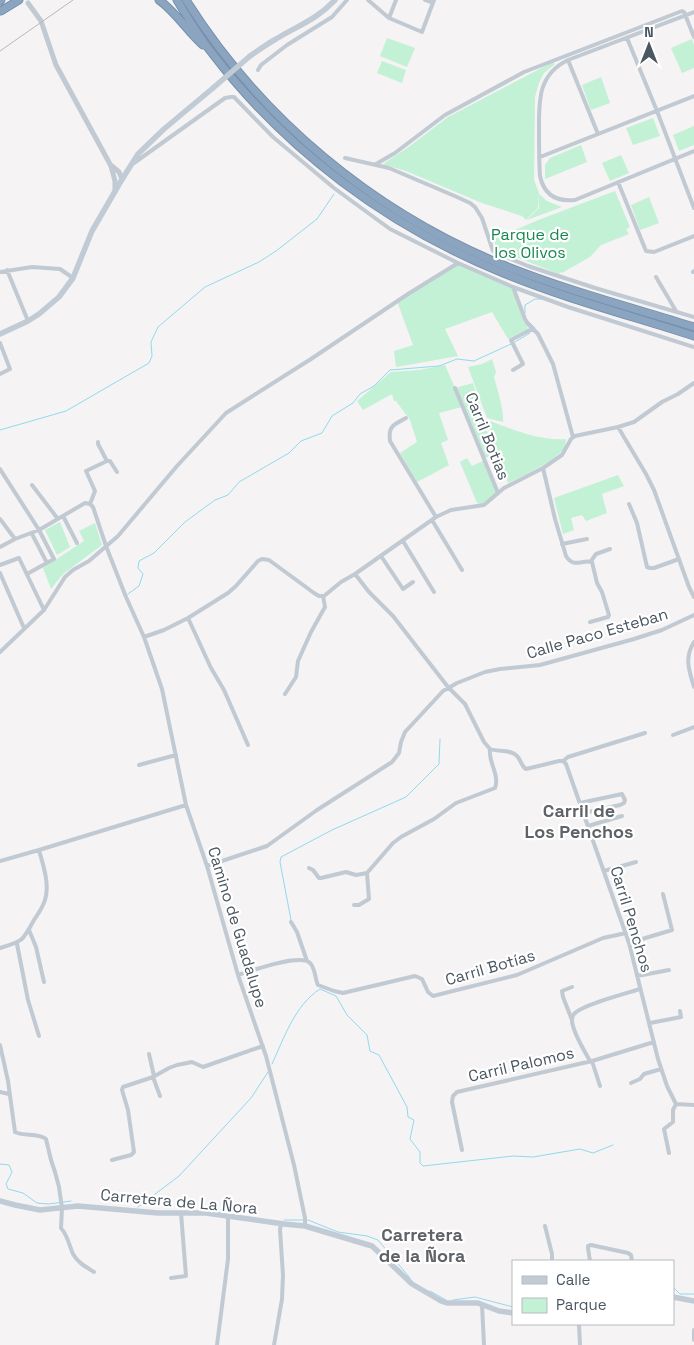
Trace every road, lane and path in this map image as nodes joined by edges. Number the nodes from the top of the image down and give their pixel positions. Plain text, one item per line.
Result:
1 (12, 0) edge
2 (19, 0) edge
3 (159, 0) edge
4 (177, 0) edge
5 (186, 0) edge
6 (335, 0) edge
7 (347, 0) edge
8 (368, 0) edge
9 (396, 0) edge
10 (425, 0) edge
11 (434, 2) edge
12 (28, 3) dead end
13 (0, 11) edge
14 (694, 12) edge
15 (685, 15) junction
16 (389, 18) junction
17 (694, 37) edge
18 (627, 38) junction
19 (211, 52) junction
20 (568, 60) junction
21 (258, 70) dead end
22 (694, 96) edge
23 (657, 111) junction
24 (598, 134) junction
25 (694, 151) edge
26 (345, 158) dead end
27 (540, 158) junction
28 (675, 159) junction
29 (376, 164) junction
30 (130, 166) junction
31 (114, 167) junction
32 (114, 177) junction
33 (122, 179) junction
34 (618, 182) junction
35 (114, 192) junction
36 (694, 208) edge
37 (694, 236) edge
38 (458, 263) junction
39 (6, 270) junction
40 (0, 272) edge
41 (73, 278) junction
42 (656, 278) dead end
43 (513, 287) junction
44 (676, 311) junction
45 (694, 316) edge
46 (28, 321) junction
47 (0, 326) edge
48 (694, 327) edge
49 (532, 328) junction
50 (1, 334) edge
51 (694, 336) edge
52 (0, 344) edge
53 (694, 347) edge
54 (2, 352) edge
55 (513, 370) dead end
56 (0, 374) edge
57 (694, 383) edge
58 (455, 388) dead end
59 (406, 418) dead end
60 (618, 427) junction
61 (573, 437) junction
62 (98, 442) dead end
63 (107, 461) junction
64 (543, 468) junction
65 (0, 469) edge
66 (116, 472) dead end
67 (32, 485) dead end
68 (498, 493) junction
69 (90, 504) junction
70 (629, 504) dead end
71 (61, 517) junction
72 (434, 518) junction
73 (0, 519) edge
74 (39, 530) junction
75 (32, 534) junction
76 (15, 539) junction
77 (587, 539) dead end
78 (403, 540) junction
79 (77, 543) dead end
80 (562, 544) junction
81 (0, 546) edge
82 (106, 546) junction
83 (610, 549) dead end
84 (381, 556) junction
85 (679, 559) junction
86 (591, 561) junction
87 (47, 563) junction
88 (0, 565) edge
89 (462, 570) dead end
90 (0, 573) edge
91 (27, 574) junction
92 (356, 574) junction
93 (413, 582) dead end
94 (434, 592) dead end
95 (323, 596) junction
96 (694, 597) edge
97 (44, 610) junction
98 (694, 615) edge
99 (188, 618) junction
100 (590, 622) dead end
101 (24, 628) junction
102 (144, 637) junction
103 (694, 642) edge
104 (0, 652) edge
105 (448, 687) junction
106 (694, 687) edge
107 (285, 694) dead end
108 (694, 728) edge
109 (645, 733) dead end
110 (673, 735) dead end
111 (248, 745) dead end
112 (490, 749) junction
113 (176, 755) junction
114 (563, 762) junction
115 (139, 765) dead end
116 (580, 803) junction
117 (186, 804) junction
118 (584, 813) junction
119 (622, 816) dead end
120 (588, 826) junction
121 (39, 850) junction
122 (0, 861) edge
123 (636, 862) dead end
124 (207, 866) junction
125 (309, 868) dead end
126 (604, 872) junction
127 (367, 873) junction
128 (662, 894) dead end
129 (354, 905) dead end
130 (291, 922) dead end
131 (29, 930) junction
132 (626, 933) junction
133 (630, 943) junction
134 (17, 944) junction
135 (0, 948) edge
136 (307, 961) junction
137 (669, 970) dead end
138 (238, 975) junction
139 (637, 976) junction
140 (44, 982) dead end
141 (572, 987) dead end
142 (640, 989) junction
143 (680, 1011) dead end
144 (572, 1020) junction
145 (650, 1023) junction
146 (39, 1036) dead end
147 (654, 1042) junction
148 (0, 1045) edge
149 (263, 1046) junction
150 (149, 1054) dead end
151 (591, 1061) junction
152 (661, 1069) junction
153 (154, 1077) junction
154 (632, 1083) dead end
155 (600, 1086) dead end
156 (0, 1092) edge
157 (9, 1094) junction
158 (160, 1096) dead end
159 (676, 1104) junction
160 (694, 1104) edge
161 (462, 1150) dead end
162 (669, 1153) dead end
163 (112, 1160) dead end
164 (0, 1201) edge
165 (61, 1204) junction
166 (181, 1213) junction
167 (228, 1216) junction
168 (305, 1222) junction
169 (281, 1224) junction
170 (545, 1226) dead end
171 (552, 1260) edge
172 (590, 1260) edge
173 (632, 1260) edge
174 (94, 1272) dead end
175 (171, 1278) dead end
176 (674, 1297) edge
177 (694, 1301) edge
178 (482, 1305) junction
179 (512, 1313) edge
180 (579, 1325) edge
181 (694, 1330) edge
182 (694, 1340) edge
183 (217, 1345) edge
184 (274, 1345) edge
185 (484, 1345) edge
186 (580, 1345) edge

1 - 13 highway
2 - 13 highway
3 - 19 highway
4 - 19 highway
5 - 48 highway
6 - 30 main road, bridge
7 - 21 street
8 - 16 street
9 - 16 street
10 - 11 street
11 - 16 street
12 - 31 street
14 - 15 street
15 - 17 street
15 - 18 street
15 - 29 street
18 - 20 street
18 - 23 street
19 - 51 highway
20 - 24 street
20 - 27 street
22 - 23 street
23 - 24 street
23 - 28 street
24 - 27 street
25 - 28 street
26 - 29 street
27 - 34 street
28 - 34 street
28 - 36 street
29 - 44 street
30 - 31 street
30 - 33 main road
30 - 38 street
31 - 32 street
31 - 33 street
32 - 33 street
32 - 35 street
33 - 35 main road
34 - 37 street
35 - 41 main road
38 - 43 street
38 - 82 street
39 - 40 street
39 - 41 street
39 - 46 street
41 - 46 main road
42 - 44 street
43 - 49 street
43 - 53 street
44 - 45 street
46 - 50 main road
47 - 50 street
49 - 55 street
49 - 61 street
52 - 54 street
54 - 56 street
57 - 60 street
58 - 68 street, Carril Botias
59 - 72 street
60 - 61 street
60 - 85 street
61 - 64 street
62 - 63 street
63 - 66 street
63 - 69 street
64 - 68 street
64 - 80 street
65 - 74 street
67 - 71 street
68 - 72 street
69 - 71 street
69 - 82 street, Camino de Guadalupe
70 - 85 street
71 - 74 street
71 - 79 street
72 - 78 street
72 - 89 street
73 - 76 street
74 - 75 street
74 - 87 street
75 - 76 street
75 - 87 street
76 - 81 street
77 - 80 street
78 - 84 street
78 - 94 street
80 - 86 street
82 - 97 street
82 - 102 street, Camino de Guadalupe
83 - 86 street
84 - 92 street
84 - 93 street
85 - 96 street
86 - 100 street
87 - 91 street
88 - 91 street
90 - 101 street
91 - 97 street
92 - 95 street
92 - 105 street
95 - 99 street
95 - 107 street
97 - 101 street
98 - 105 street, Calle Paco Esteban
99 - 102 street
99 - 111 street
101 - 104 street
102 - 113 street, Camino de Guadalupe
103 - 106 street
105 - 112 street
105 - 124 street
108 - 110 street
109 - 114 street
112 - 114 street
112 - 127 street
113 - 115 street
113 - 117 street, Camino de Guadalupe
114 - 116 street, Carril Penchos
116 - 118 street, Carril Penchos
116 - 118 street
117 - 121 street
117 - 124 street, Camino de Guadalupe
118 - 120 street, Carril Penchos
119 - 120 street
120 - 126 street, Carril Penchos
121 - 122 street
121 - 131 street
123 - 126 street
124 - 138 street, Camino de Guadalupe
125 - 127 street
126 - 132 street, Carril Penchos
127 - 129 street
128 - 133 street
130 - 136 street
131 - 134 street
131 - 140 street
132 - 133 street, Carril Penchos
132 - 136 street, Carril Botías
133 - 139 street, Carril Penchos
134 - 135 street
134 - 146 street
136 - 138 street
137 - 139 street
138 - 149 street, Camino de Guadalupe
139 - 142 street, Carril Penchos
141 - 144 street
142 - 144 street
142 - 145 street, Carril Penchos
143 - 145 street
144 - 151 street
145 - 147 street, Carril Penchos
147 - 151 street
147 - 152 street, Carril Penchos
148 - 157 street
149 - 153 street
149 - 168 street, Camino de Guadalupe
150 - 153 street
151 - 155 street
151 - 161 street, Carril Palomos
152 - 154 street
152 - 159 street, Carril Penchos
153 - 158 street
153 - 163 street
156 - 157 street
157 - 165 street
159 - 160 street
159 - 162 street
164 - 165 main road, Carretera de La Ñora
165 - 166 main road, Carretera de La Ñora
165 - 174 street
166 - 167 main road, Carretera de La Ñora
166 - 175 street
167 - 169 main road, Carretera de La Ñora
167 - 183 street
168 - 169 main road, Carretera de La Ñora
168 - 178 main road, Carretera de La Ñora
169 - 184 street
170 - 171 street
172 - 173 street
176 - 177 main road
178 - 179 main road, Carretera de La Ñora
178 - 185 street
180 - 186 street
181 - 182 street

